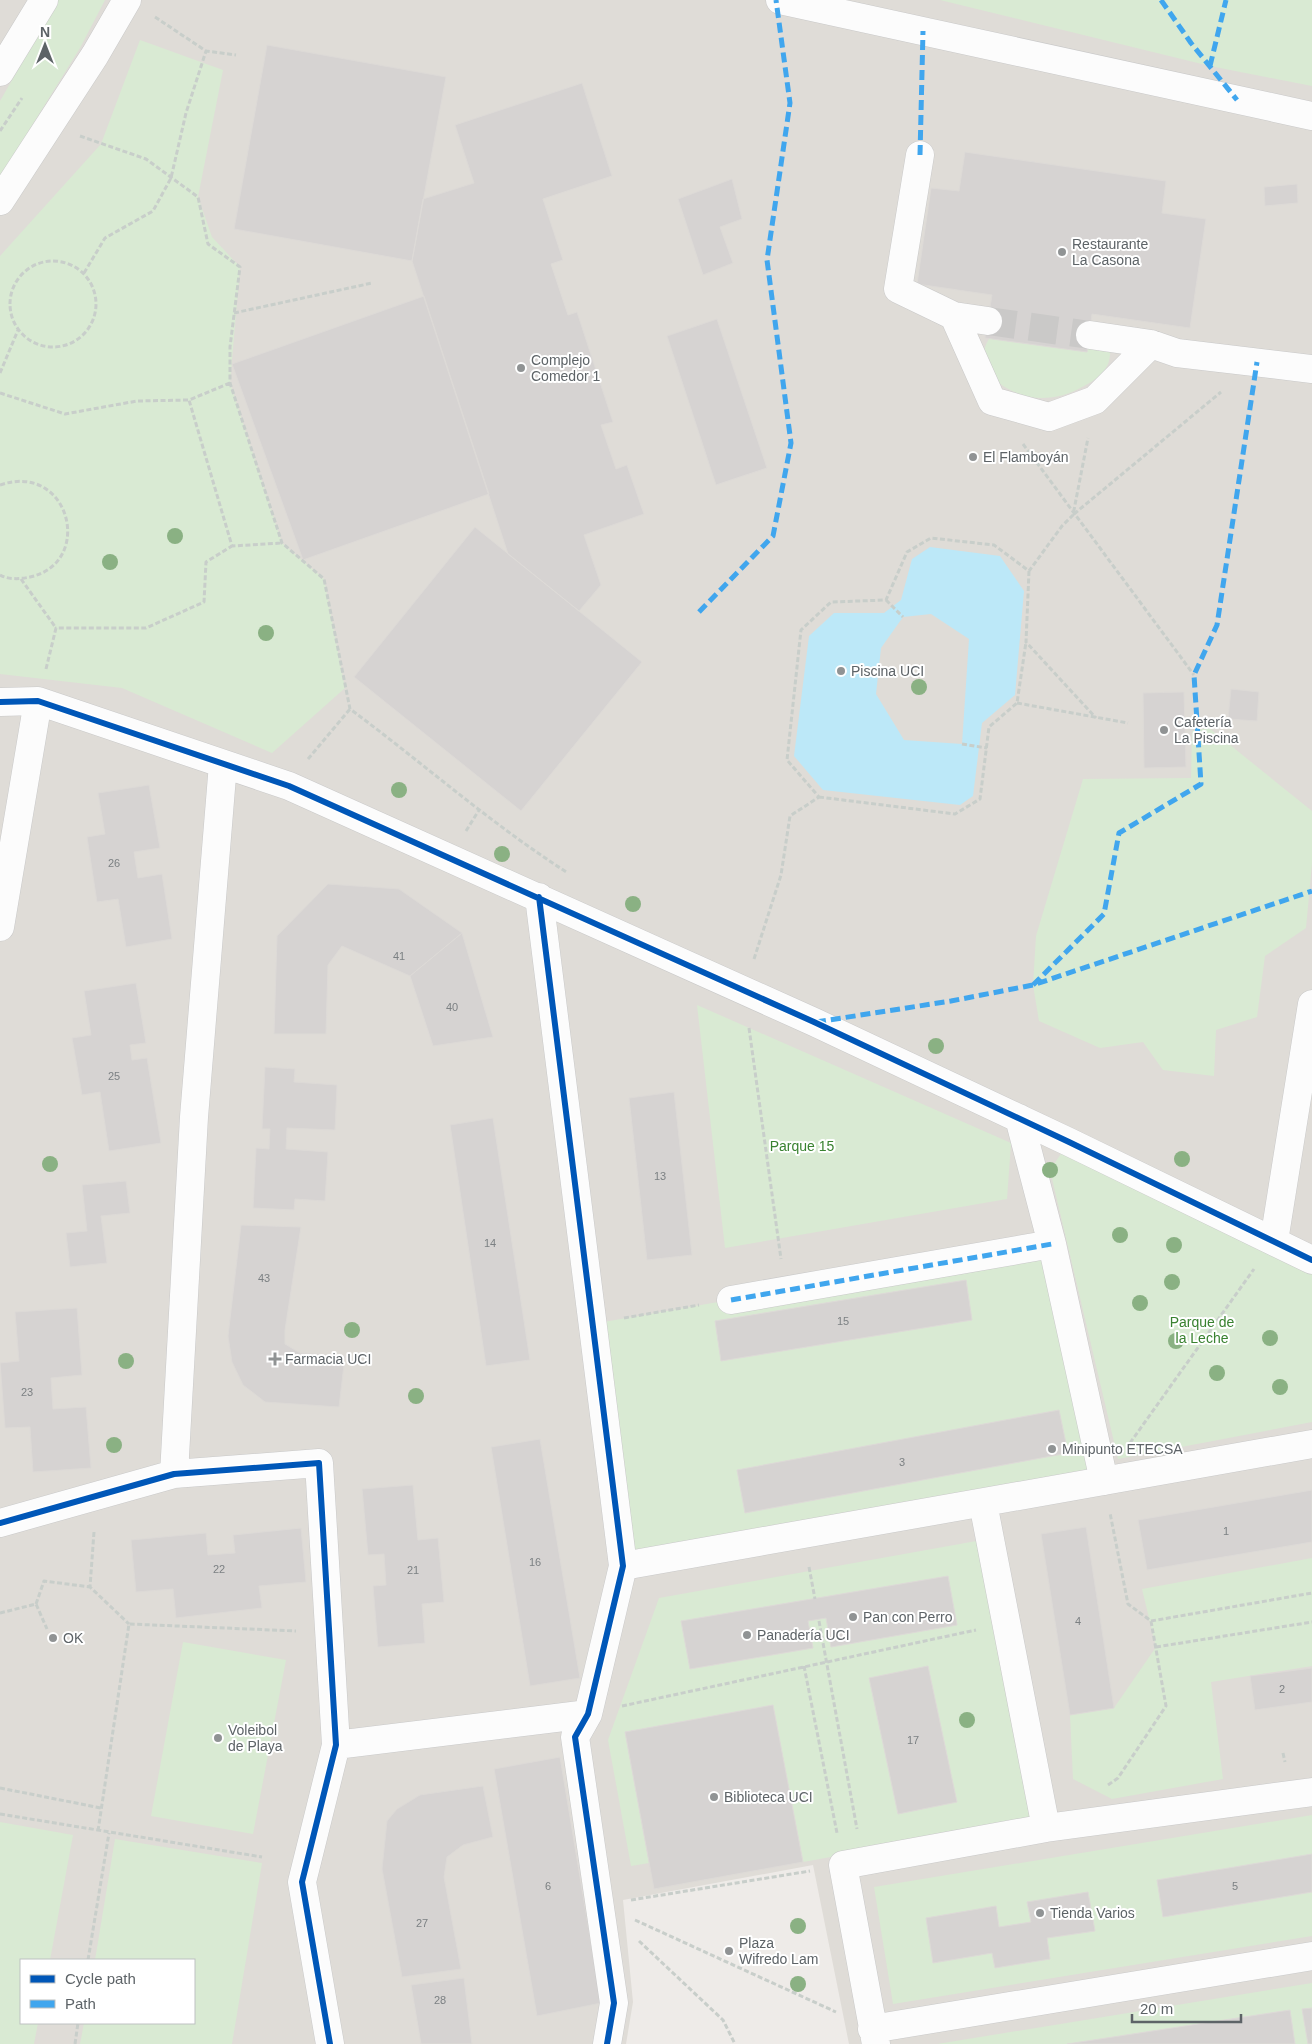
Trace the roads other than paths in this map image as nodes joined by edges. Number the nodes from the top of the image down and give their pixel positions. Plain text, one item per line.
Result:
1 (44, 0) edge
2 (127, 0) edge
3 (780, 0) edge
4 (0, 72) edge
5 (1312, 116) edge
6 (920, 155) dead end
7 (0, 201) edge
8 (954, 316) junction
9 (988, 321) tunnel mouth
10 (1090, 335) tunnel mouth
11 (1151, 344) junction
12 (1312, 369) edge
13 (38, 701) junction
14 (0, 702) edge
15 (224, 764) junction
16 (539, 897) junction
17 (0, 927) edge
18 (1312, 1004) edge
19 (1018, 1118) junction
20 (1274, 1241) junction
21 (1052, 1244) junction
22 (1312, 1260) edge
23 (731, 1300) road end
24 (1312, 1444) edge
25 (174, 1474) junction
26 (1104, 1481) junction
27 (983, 1503) junction
28 (0, 1523) edge
29 (623, 1566) junction
30 (588, 1714) junction
31 (336, 1745) junction
32 (1312, 1792) edge
33 (1046, 1828) junction
34 (1312, 1956) edge
35 (874, 2036) edge
36 (330, 2044) edge
37 (607, 2044) edge

1 - 4 street
2 - 7 street
3 - 5 street
6 - 8 street
8 - 9 street
8 - 11 street
10 - 11 street
11 - 12 street
13 - 14 street
13 - 15 street
13 - 17 street
15 - 16 street
15 - 25 street
16 - 19 street
16 - 29 street
18 - 20 street
19 - 20 street
19 - 21 street
20 - 22 street
21 - 23 street
21 - 26 street
24 - 26 street
25 - 28 street
25 - 31 street
26 - 27 street
27 - 29 street
27 - 33 street
29 - 30 street
30 - 31 street
30 - 37 street
31 - 36 street
32 - 33 street
33 - 35 street
34 - 35 street

